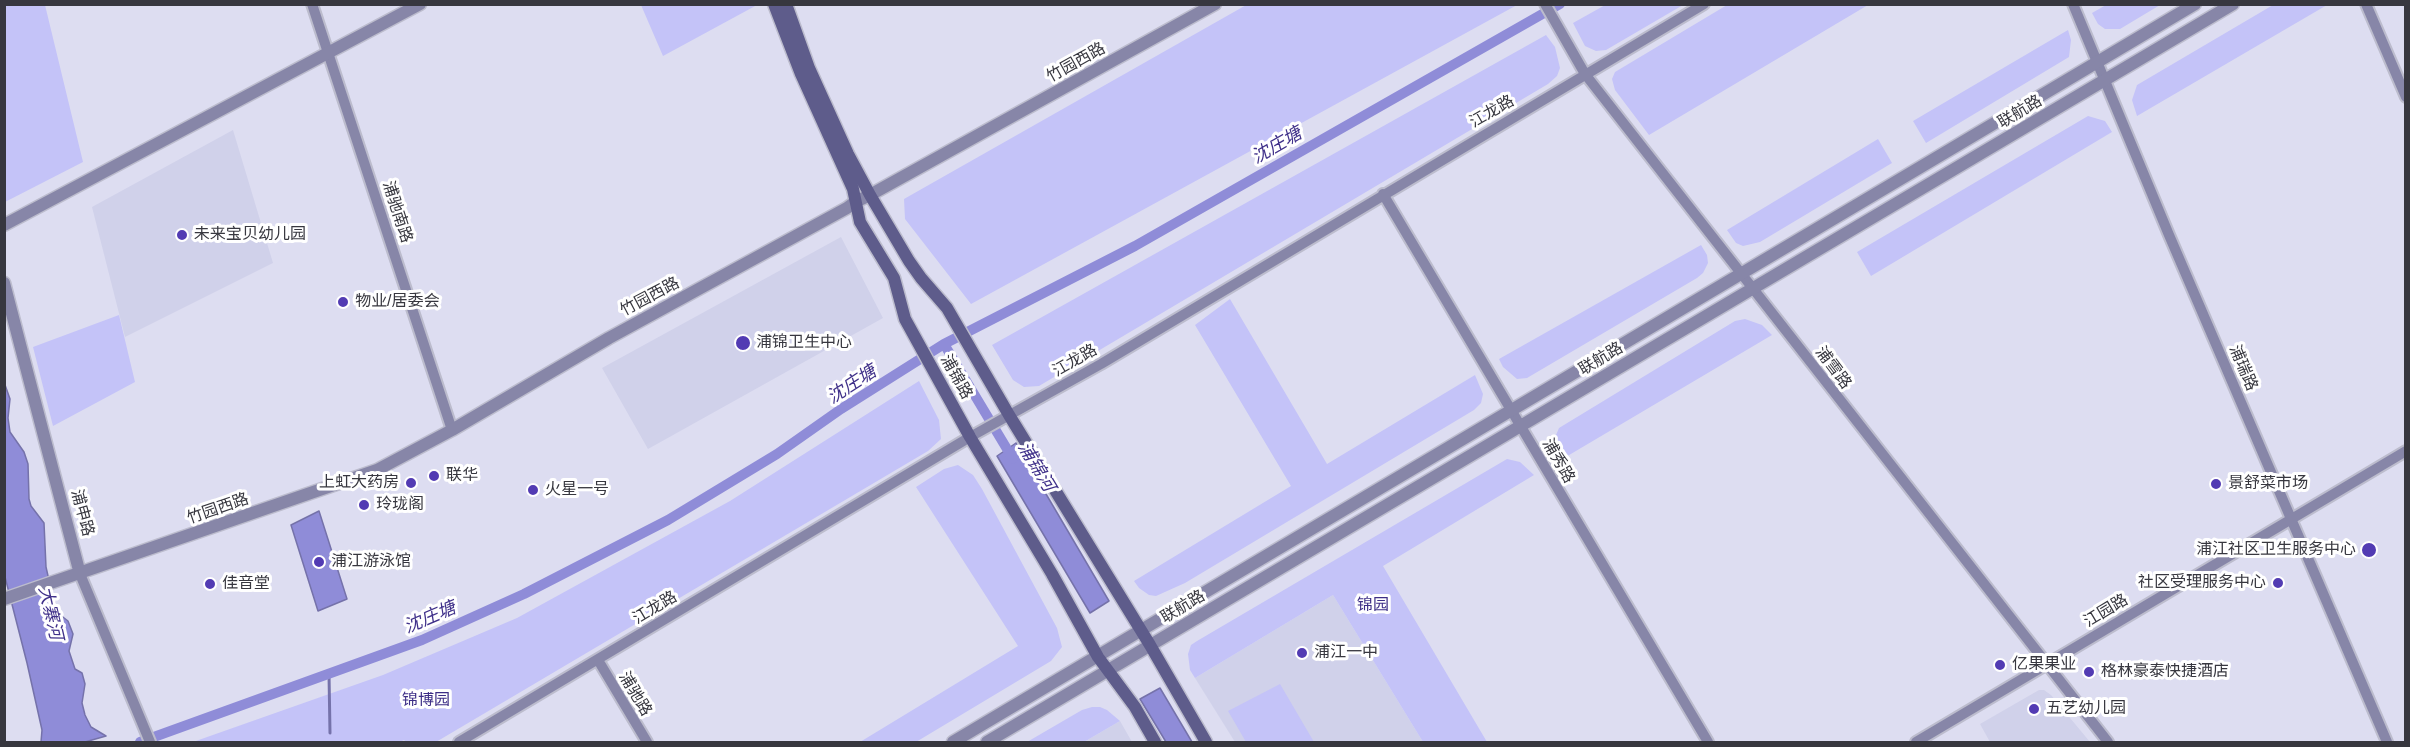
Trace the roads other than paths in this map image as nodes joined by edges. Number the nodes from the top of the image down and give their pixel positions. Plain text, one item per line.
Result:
1 (312, 4) edge
2 (420, 4) edge
3 (774, 4) edge
4 (786, 4) edge
5 (1215, 4) edge
6 (1545, 4) edge
7 (1704, 4) edge
8 (2073, 4) edge
9 (2195, 4) edge
10 (2233, 4) edge
11 (2366, 4) edge
12 (329, 54) junction
13 (2098, 63) junction
14 (1585, 74) junction
15 (2106, 80) junction
16 (2406, 97) edge
17 (1383, 194) junction
18 (870, 195) junction
19 (855, 202) junction
20 (4, 225) edge
21 (1742, 274) junction
22 (4, 283) edge
23 (1753, 288) junction
24 (1512, 411) junction
25 (1010, 415) junction
26 (1520, 426) junction
27 (452, 430) junction
28 (970, 437) junction
29 (2406, 451) edge
30 (2291, 518) junction
31 (81, 574) junction
32 (7, 598) edge
33 (1137, 634) junction
34 (1146, 648) junction
35 (1103, 654) junction
36 (598, 660) junction
37 (2046, 664) junction
38 (1112, 668) junction
39 (150, 742) edge
40 (459, 742) edge
41 (647, 742) edge
42 (953, 742) edge
43 (987, 742) edge
44 (1155, 742) edge
45 (1206, 742) edge
46 (1708, 742) edge
47 (1916, 742) edge
48 (2108, 742) edge
49 (2387, 742) edge

1 - 12 street, 浦驰南路
2 - 12 street
3 - 19 main road, 浦锦路
4 - 18 main road
5 - 18 street, 竹园西路
6 - 14 street, 浦雪路
7 - 14 street, 江龙路
8 - 13 street, 浦瑞路
9 - 13 street, 联航路
10 - 15 street, 联航路
11 - 16 street
12 - 20 street
12 - 27 street, 浦驰南路
13 - 15 street, 浦瑞路
13 - 21 street, 联航路
14 - 17 street, 江龙路
14 - 21 street, 浦雪路
15 - 23 street, 联航路
15 - 30 street, 浦瑞路
17 - 24 street, 浦秀路
17 - 25 street, 江龙路
18 - 19 street, 竹园西路
18 - 25 main road, 浦锦路
19 - 27 street, 竹园西路
19 - 28 main road, 浦锦路
21 - 23 street, 浦雪路
21 - 24 street, 联航路
22 - 31 street, 浦申路
23 - 26 street, 联航路
23 - 37 street, 浦雪路
24 - 26 street, 浦秀路
24 - 33 street, 联航路
25 - 28 street, 江龙路
25 - 33 main road, 浦锦路
26 - 34 street, 联航路
26 - 46 street, 浦秀路
27 - 31 street, 竹园西路
28 - 35 main road, 浦锦路
28 - 36 street, 江龙路
29 - 30 street, 江园路
30 - 37 street, 江园路
30 - 49 street, 浦瑞路
31 - 32 street, 竹园西路
31 - 39 street, 浦申路
33 - 34 main road, 浦锦路
33 - 35 street, 联航路
34 - 38 street, 联航路
34 - 45 main road, 浦锦路
35 - 38 main road, 浦锦路
35 - 42 street, 联航路
36 - 40 street, 江龙路
36 - 41 street, 浦驰路
37 - 47 street, 江园路
37 - 48 street, 浦雪路
38 - 43 street, 联航路
38 - 44 main road, 浦锦路

